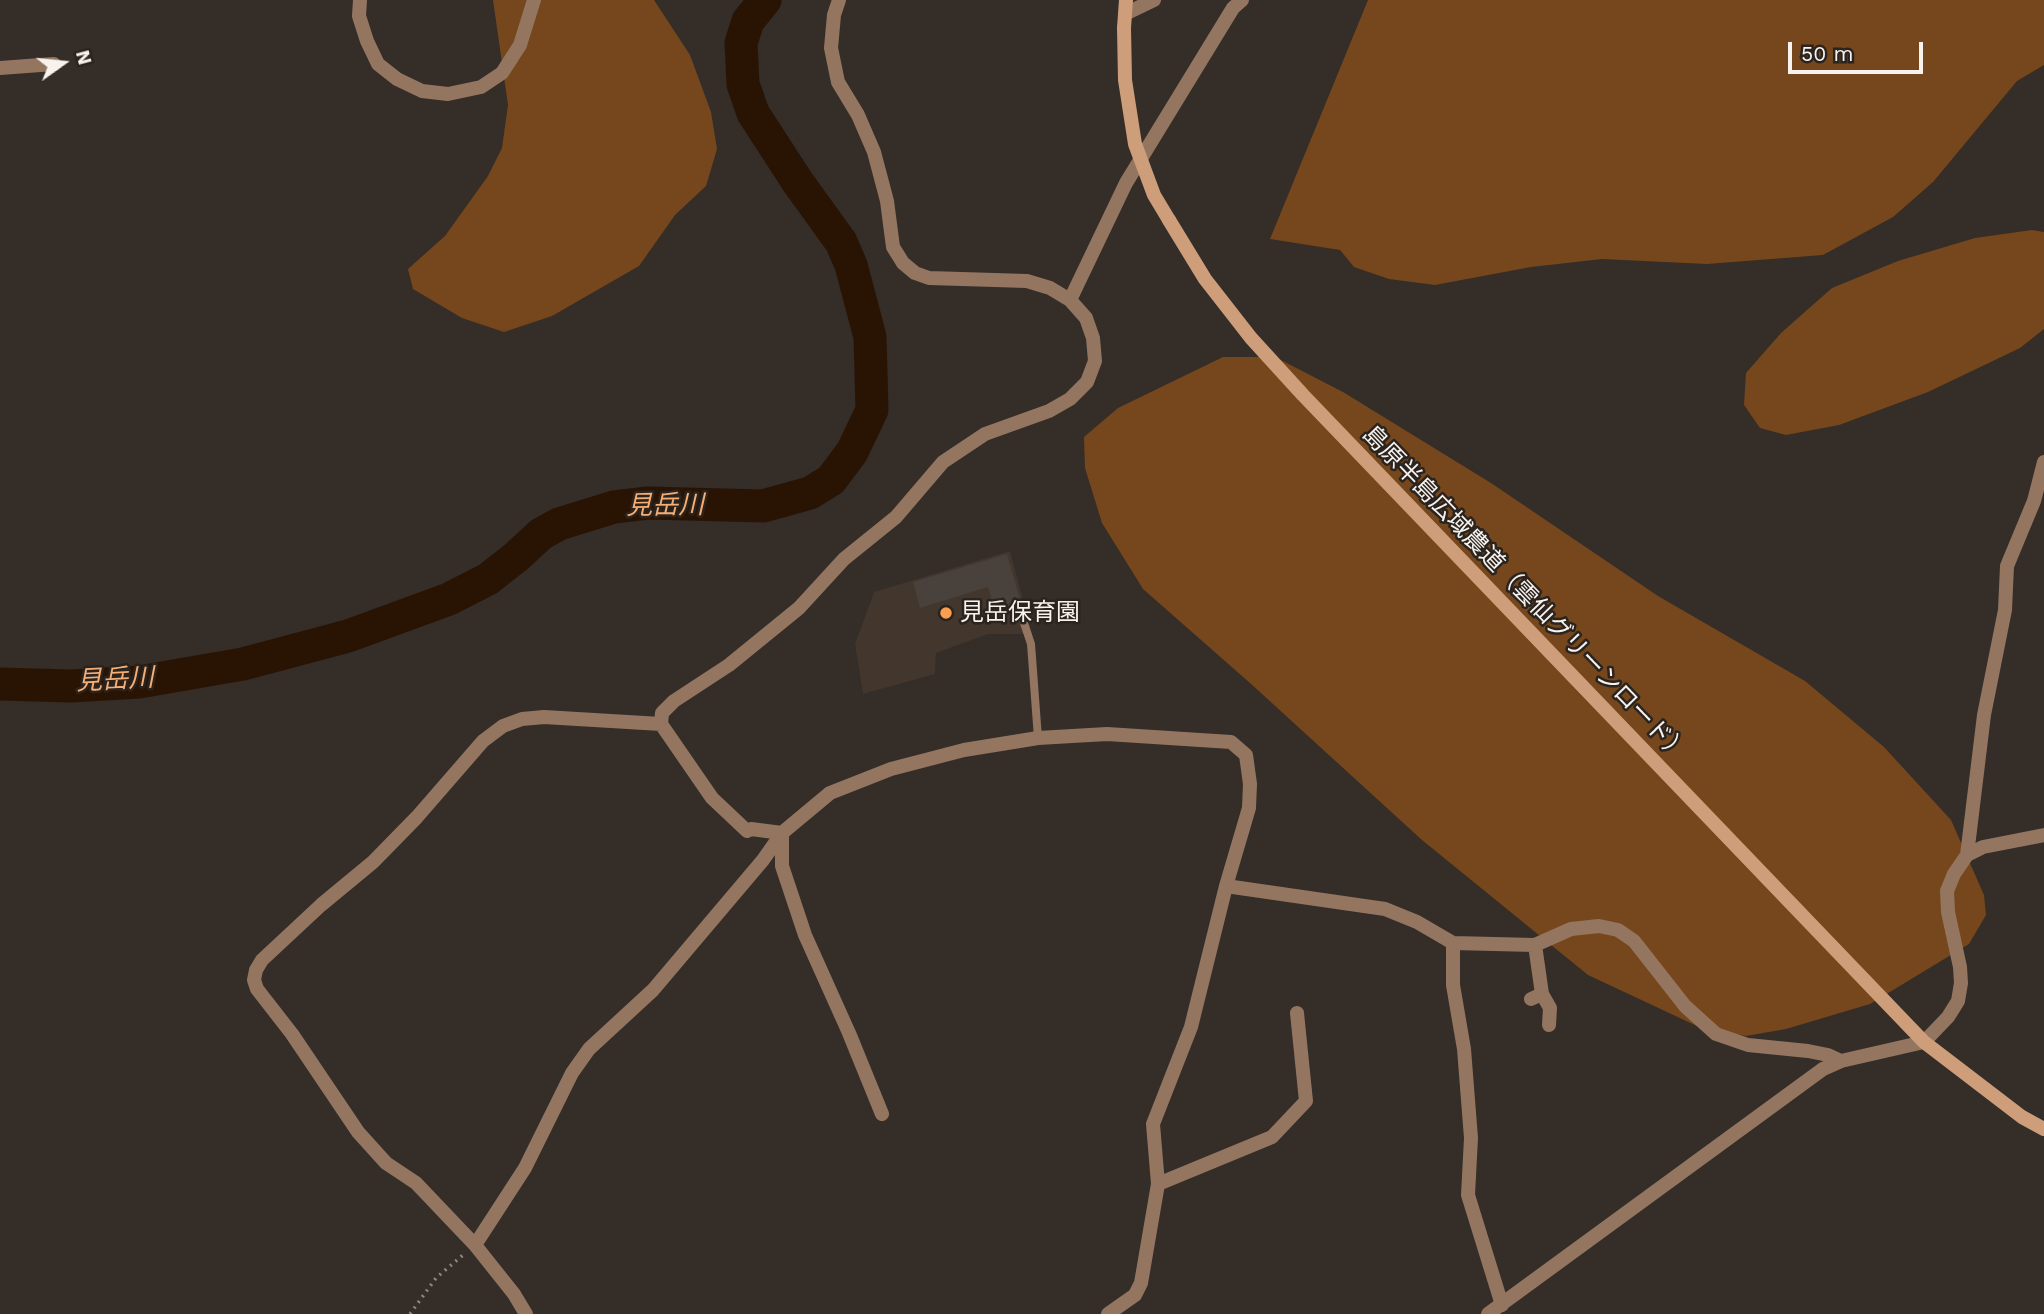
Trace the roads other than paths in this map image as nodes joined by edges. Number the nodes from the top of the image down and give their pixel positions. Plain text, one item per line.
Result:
1 (360, 0) edge
2 (534, 0) edge
3 (839, 0) edge
4 (1154, 0) edge
5 (1242, 0) edge
6 (1125, 14) edge
7 (54, 64) dead end
8 (0, 68) edge
9 (1070, 299) junction
10 (2044, 462) edge
11 (1023, 620) dead end
12 (662, 724) junction
13 (1038, 738) junction
14 (782, 833) junction
15 (2044, 835) edge
16 (1967, 855) junction
17 (1226, 886) junction
18 (1453, 943) junction
19 (1535, 945) junction
20 (1297, 1013) dead end
21 (1549, 1025) dead end
22 (1924, 1042) junction
23 (1842, 1061) junction
24 (882, 1114) dead end
25 (2044, 1129) edge
26 (1158, 1184) junction
27 (475, 1245) junction
28 (1493, 1311) edge
29 (526, 1314) edge
30 (1108, 1314) edge

1 - 2 street
3 - 9 street
4 - 6 street
5 - 9 street
6 - 22 street, 島原半島広域農道（雲仙グリーンロード）, bridge
7 - 8 street
9 - 12 street
10 - 16 street
11 - 13 lane
12 - 14 street
12 - 27 street
13 - 14 street
13 - 17 street
14 - 24 street
14 - 27 street
15 - 16 street
16 - 22 street
17 - 18 street
17 - 26 street
18 - 19 street
18 - 28 street
19 - 21 street
19 - 23 street
20 - 26 street
22 - 23 street
22 - 25 street, 島原半島広域農道（雲仙グリーンロード）
23 - 28 street
26 - 30 street
27 - 29 street

